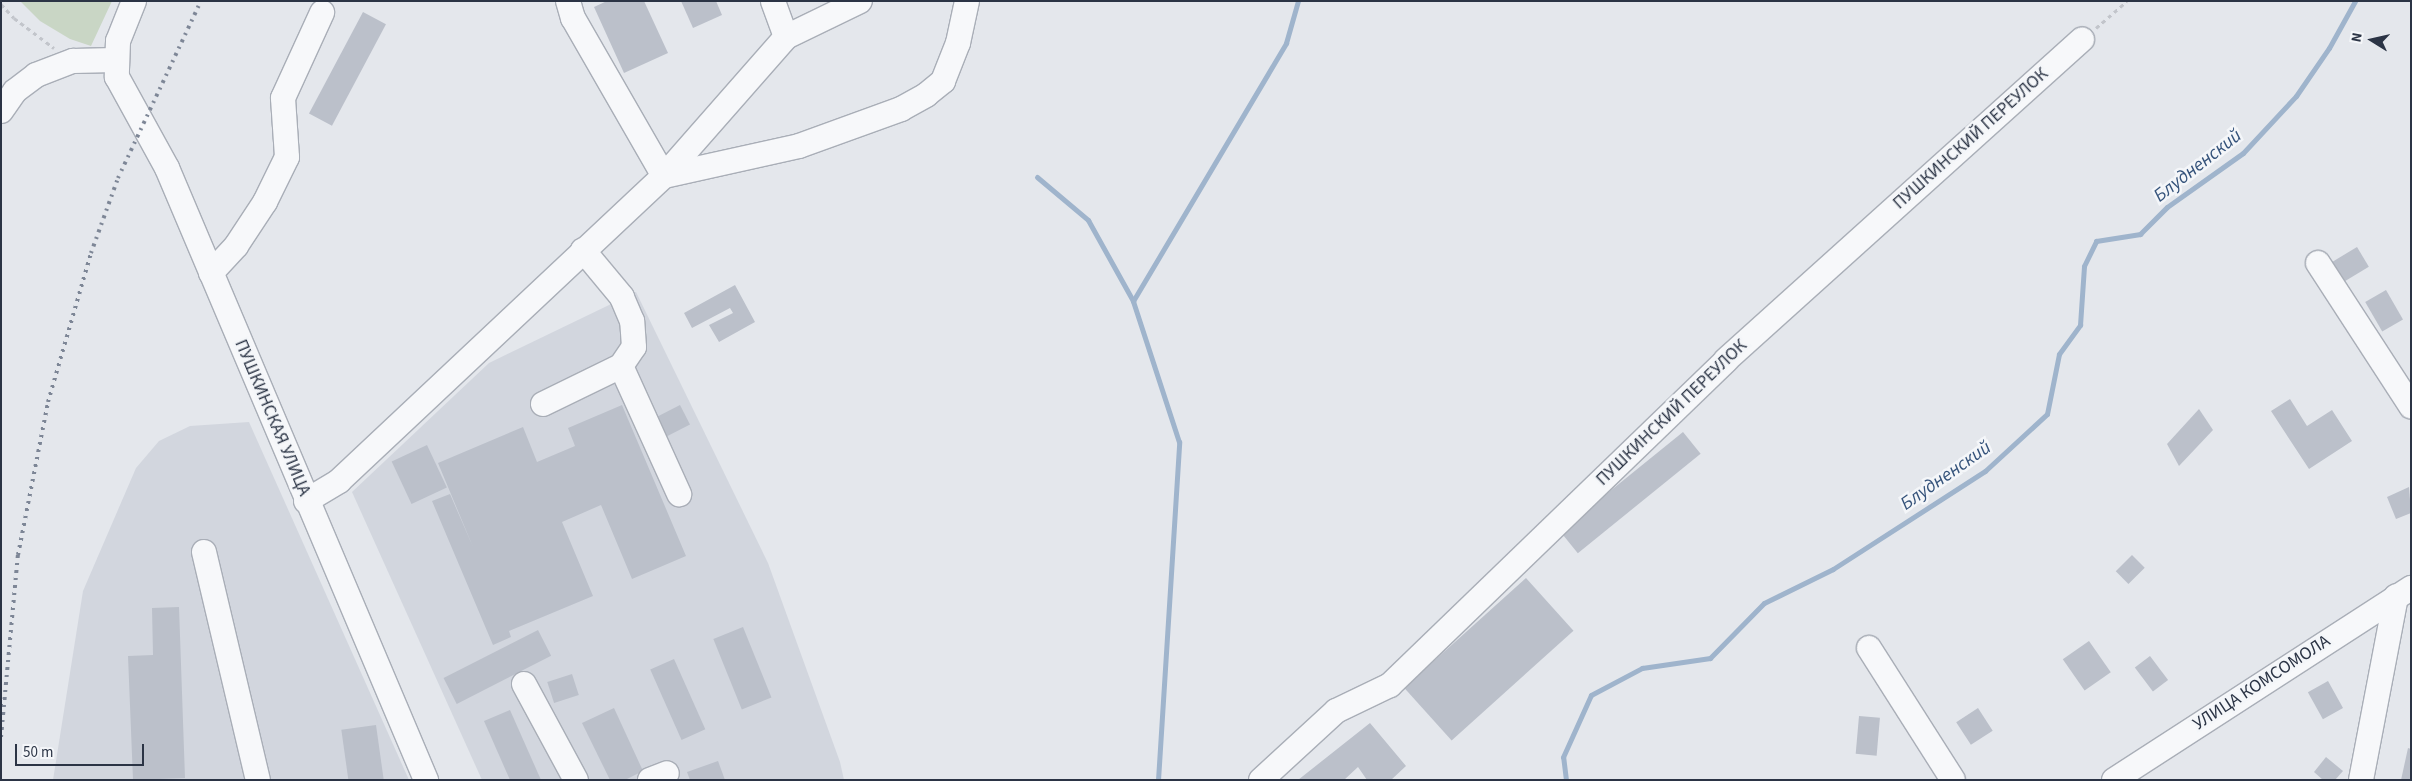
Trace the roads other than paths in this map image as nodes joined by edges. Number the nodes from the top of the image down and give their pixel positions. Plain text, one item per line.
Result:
1 (134, 1) edge
2 (568, 1) edge
3 (773, 1) edge
4 (860, 1) edge
5 (967, 1) edge
6 (322, 13) dead end
7 (786, 37) junction
8 (2082, 40) road end
9 (115, 60) junction
10 (1, 110) edge
11 (664, 176) junction
12 (583, 250) junction
13 (2318, 263) dead end
14 (211, 273) junction
15 (621, 366) junction
16 (2403, 377) edge
17 (543, 404) dead end
18 (2411, 406) edge
19 (679, 494) dead end
20 (306, 501) junction
21 (204, 552) dead end
22 (2404, 592) edge
23 (1869, 648) dead end
24 (524, 684) dead end
25 (258, 780) edge
26 (426, 780) edge
27 (576, 780) edge
28 (1261, 780) edge
29 (1953, 780) edge
30 (2114, 780) edge
31 (2361, 780) edge

1 - 9 street
2 - 11 street
3 - 7 street
4 - 7 street
5 - 11 street
6 - 14 street
7 - 11 street
8 - 28 street, ПУШКИНСКИЙ ПЕРЕУЛОК
9 - 10 street
9 - 14 street, ПУШКИНСКАЯ УЛИЦА
11 - 12 street
12 - 15 street
12 - 20 street
13 - 16 street
14 - 20 street, ПУШКИНСКАЯ УЛИЦА
15 - 17 street
15 - 19 street
16 - 18 street
20 - 26 street, ПУШКИНСКАЯ УЛИЦА
21 - 25 street
22 - 30 street, УЛИЦА КОМСОМОЛА
22 - 31 street
23 - 29 street
24 - 27 street

